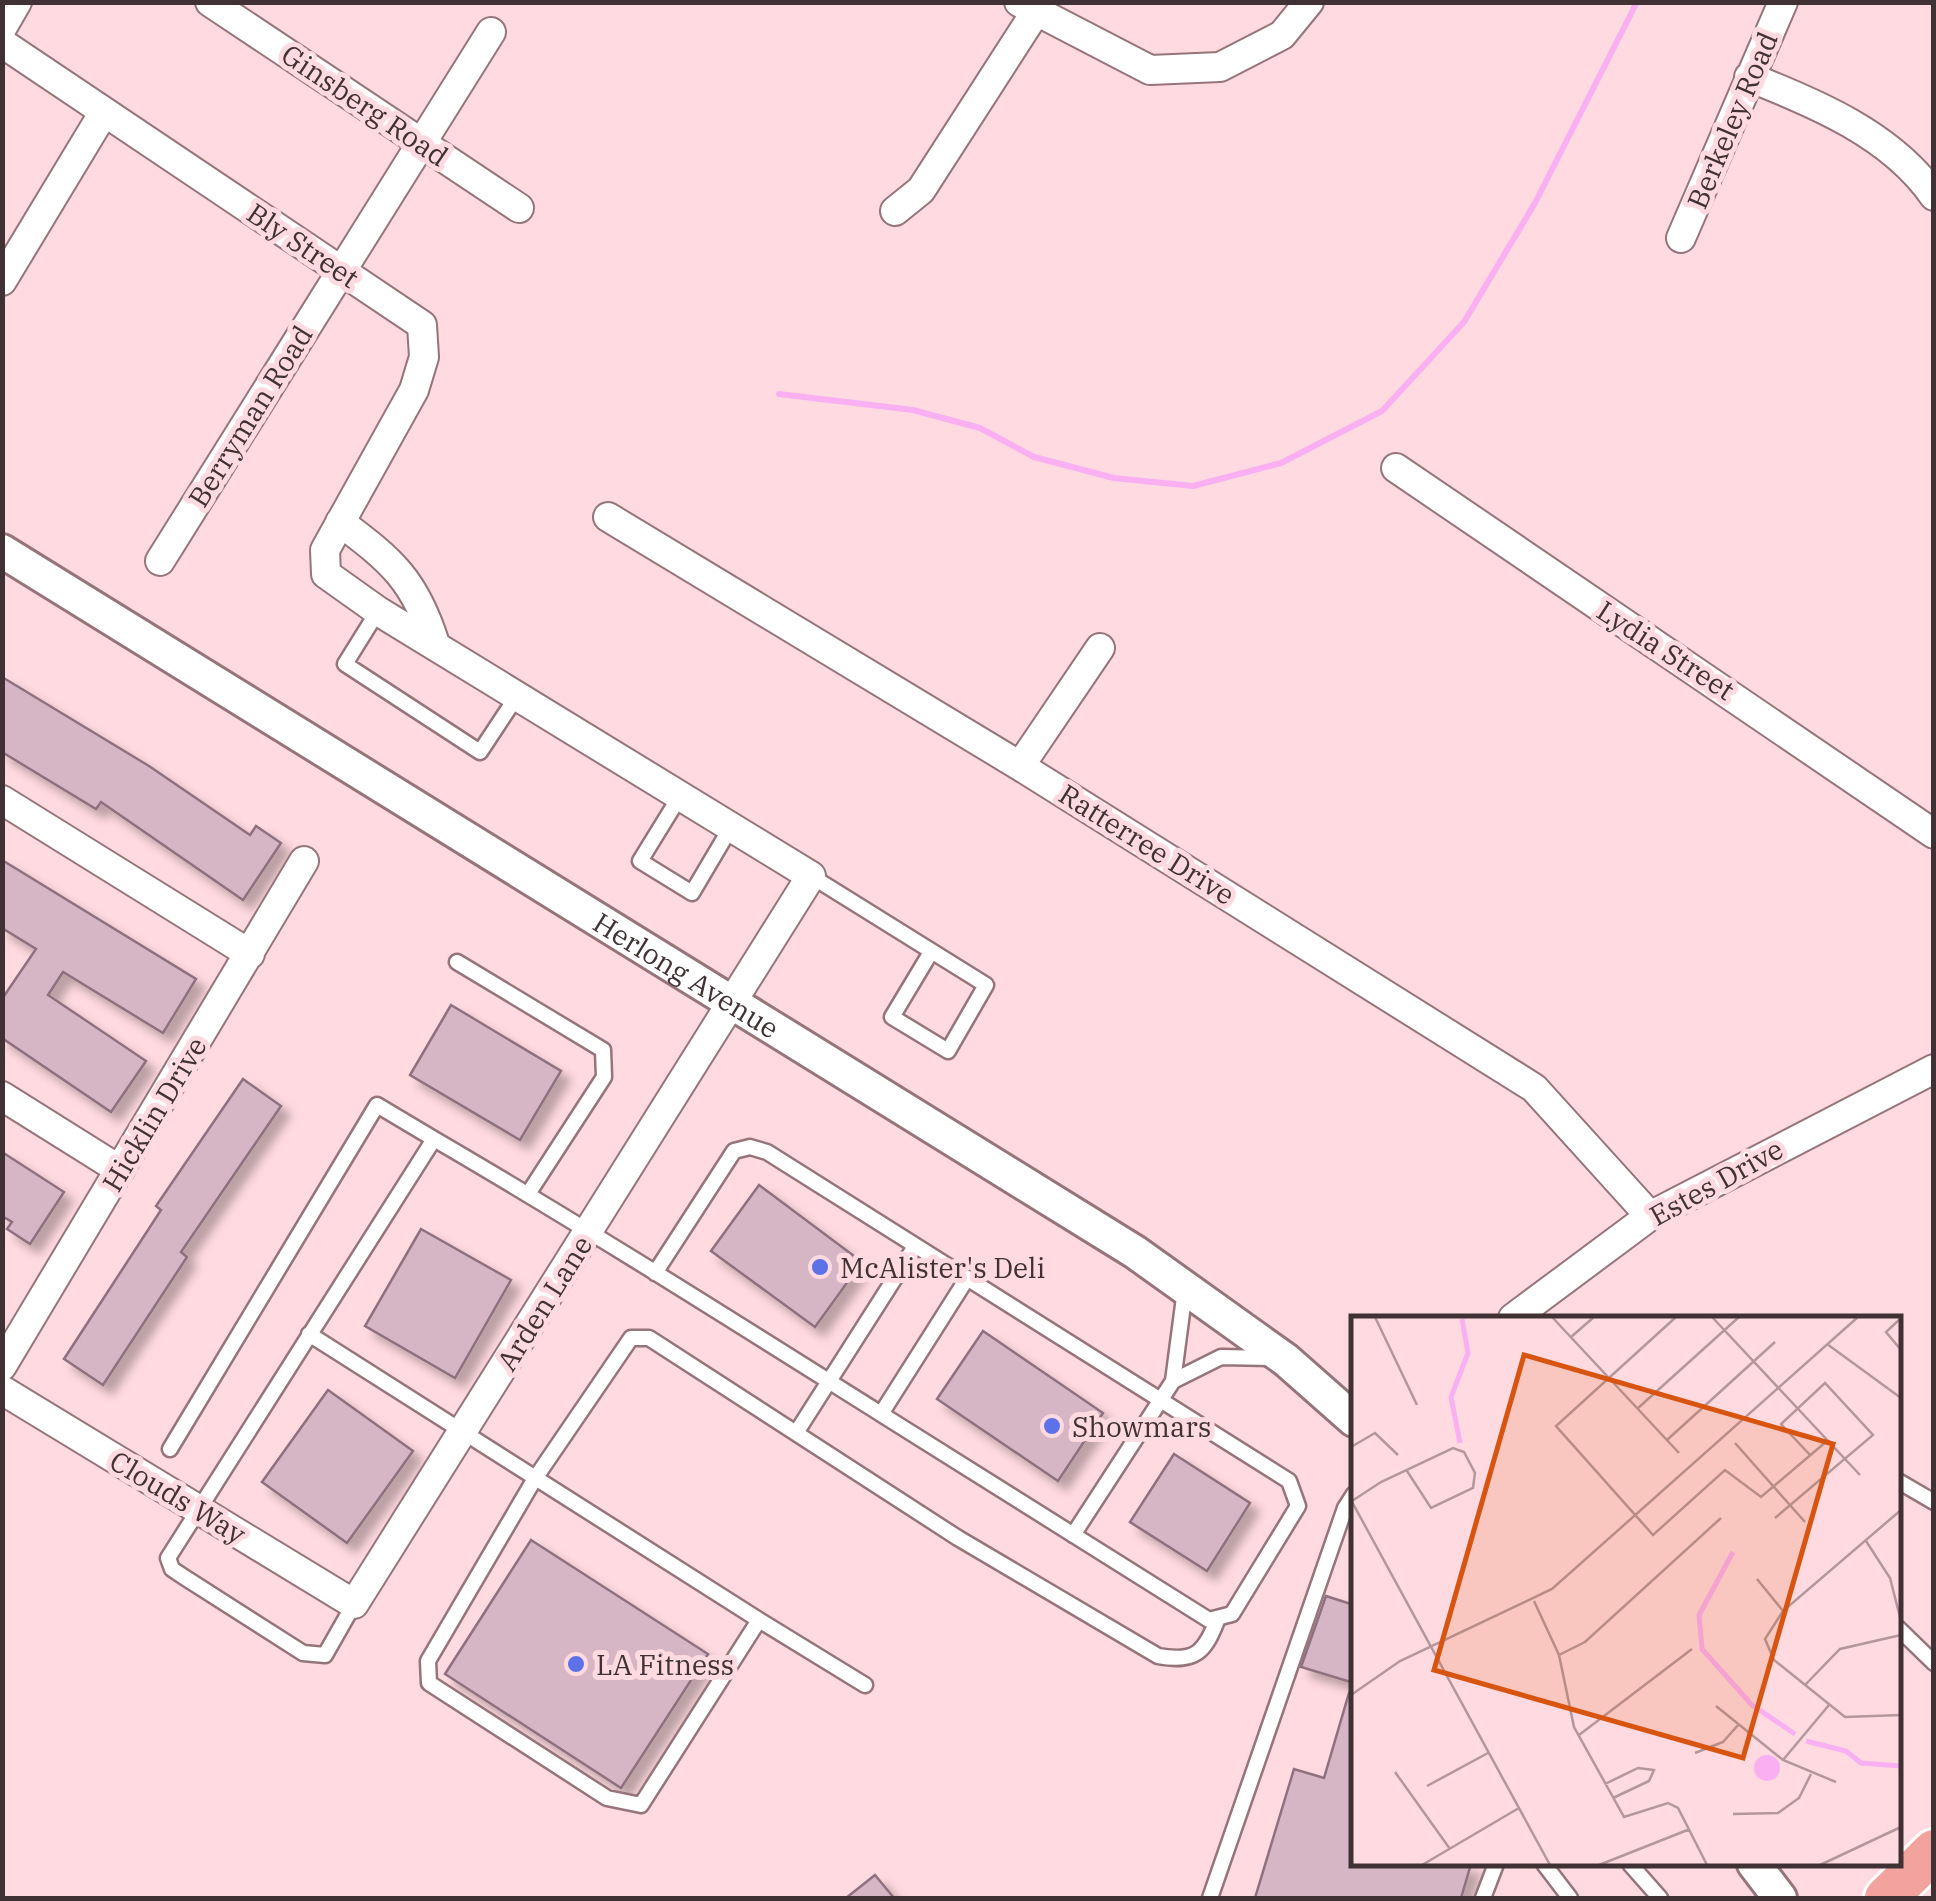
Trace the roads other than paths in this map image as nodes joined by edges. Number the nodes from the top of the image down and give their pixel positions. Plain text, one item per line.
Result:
1 (17, 2) edge
2 (210, 2) edge
3 (1309, 2) edge
4 (1783, 2) edge
5 (1027, 8) edge
6 (2, 28) edge
7 (490, 32) dead end
8 (2, 43) edge
9 (1749, 77) junction
10 (104, 112) junction
11 (421, 142) junction
12 (1934, 196) edge
13 (520, 208) dead end
14 (894, 211) dead end
15 (1681, 238) dead end
16 (341, 271) junction
17 (2, 281) edge
18 (1396, 468) dead end
19 (608, 517) dead end
20 (340, 522) junction
21 (2, 550) edge
22 (160, 561) dead end
23 (378, 611) junction
24 (436, 644) junction
25 (1100, 648) dead end
26 (517, 696) junction
27 (1020, 766) junction
28 (680, 796) junction
29 (2, 800) edge
30 (731, 827) junction
31 (1934, 834) edge
32 (304, 860) dead end
33 (811, 876) junction
34 (931, 952) junction
35 (250, 954) junction
36 (457, 962) dead end
37 (734, 1001) junction
38 (1934, 1069) edge
39 (2, 1096) edge
40 (434, 1139) junction
41 (120, 1170) junction
42 (528, 1194) junction
43 (1650, 1216) junction
44 (589, 1231) junction
45 (914, 1248) junction
46 (655, 1273) junction
47 (966, 1280) junction
48 (1185, 1289) junction
49 (1515, 1316) edge
50 (308, 1334) junction
51 (1286, 1360) junction
52 (2, 1366) edge
53 (829, 1382) junction
54 (1173, 1382) junction
55 (2, 1390) edge
56 (1159, 1403) junction
57 (880, 1414) junction
58 (1351, 1417) edge
59 (796, 1433) junction
60 (461, 1434) junction
61 (170, 1449) dead end
62 (534, 1480) junction
63 (1901, 1483) edge
64 (1934, 1502) edge
65 (197, 1509) junction
66 (1349, 1514) edge
67 (1073, 1535) junction
68 (354, 1604) junction
69 (1218, 1618) junction
70 (759, 1620) junction
71 (1901, 1631) edge
72 (1934, 1664) edge
73 (865, 1685) dead end
74 (1929, 1864) edge
75 (1495, 1866) edge
76 (1546, 1866) edge
77 (1632, 1866) edge
78 (1756, 1866) edge
79 (1210, 1898) edge
80 (1483, 1898) edge
81 (1570, 1898) edge
82 (1660, 1898) edge
83 (1780, 1898) edge
84 (1886, 1898) edge

1 - 6 street
2 - 11 street, Ginsberg Road
3 - 5 street
4 - 9 street, Berkeley Road
5 - 14 street
7 - 11 street, Berryman Road
8 - 10 street, Bly Street
9 - 12 street
9 - 15 street, Berkeley Road
10 - 16 street, Bly Street
10 - 17 street
11 - 13 street, Ginsberg Road
11 - 16 street, Berryman Road
16 - 20 street, Bly Street
16 - 22 street, Berryman Road
18 - 31 street, Lydia Street
19 - 27 street, Ratterree Drive
20 - 23 street, Bly Street
20 - 24 street
21 - 37 street, Herlong Avenue
23 - 24 street, Bly Street
23 - 26 lane
24 - 26 street, Bly Street
25 - 27 street
26 - 28 street, Bly Street
27 - 43 street, Ratterree Drive
28 - 30 street, Bly Street
28 - 30 lane
29 - 35 street
30 - 33 street, Bly Street
32 - 35 street, Hicklin Drive
33 - 34 lane
33 - 37 street
34 - 34 lane
35 - 41 street, Hicklin Drive
36 - 42 lane
37 - 44 street, Arden Lane
37 - 48 street, Herlong Avenue
38 - 43 street, Estes Drive
39 - 41 street
40 - 42 lane
40 - 50 lane
40 - 61 lane
41 - 52 street, Hicklin Drive
42 - 44 lane
43 - 49 street, Estes Drive
44 - 46 lane
44 - 60 street, Arden Lane
45 - 46 lane
45 - 47 lane
45 - 53 lane
46 - 53 lane
47 - 56 lane
47 - 57 lane
48 - 51 street, Herlong Avenue
48 - 54 lane
50 - 60 lane
50 - 65 lane
51 - 54 lane
51 - 58 street, Herlong Avenue
53 - 57 lane
53 - 59 lane
54 - 56 lane
55 - 65 street, Clouds Way
56 - 67 lane
56 - 69 lane
57 - 67 lane
59 - 62 lane
59 - 69 lane
60 - 62 lane
60 - 68 street, Arden Lane
62 - 70 lane
62 - 70 lane
63 - 64 lane
65 - 68 street, Clouds Way
65 - 68 lane
66 - 79 lane
67 - 69 lane
70 - 73 lane
71 - 72 lane
74 - 84 main road
75 - 80 lane
76 - 81 lane
77 - 82 lane
78 - 83 street

